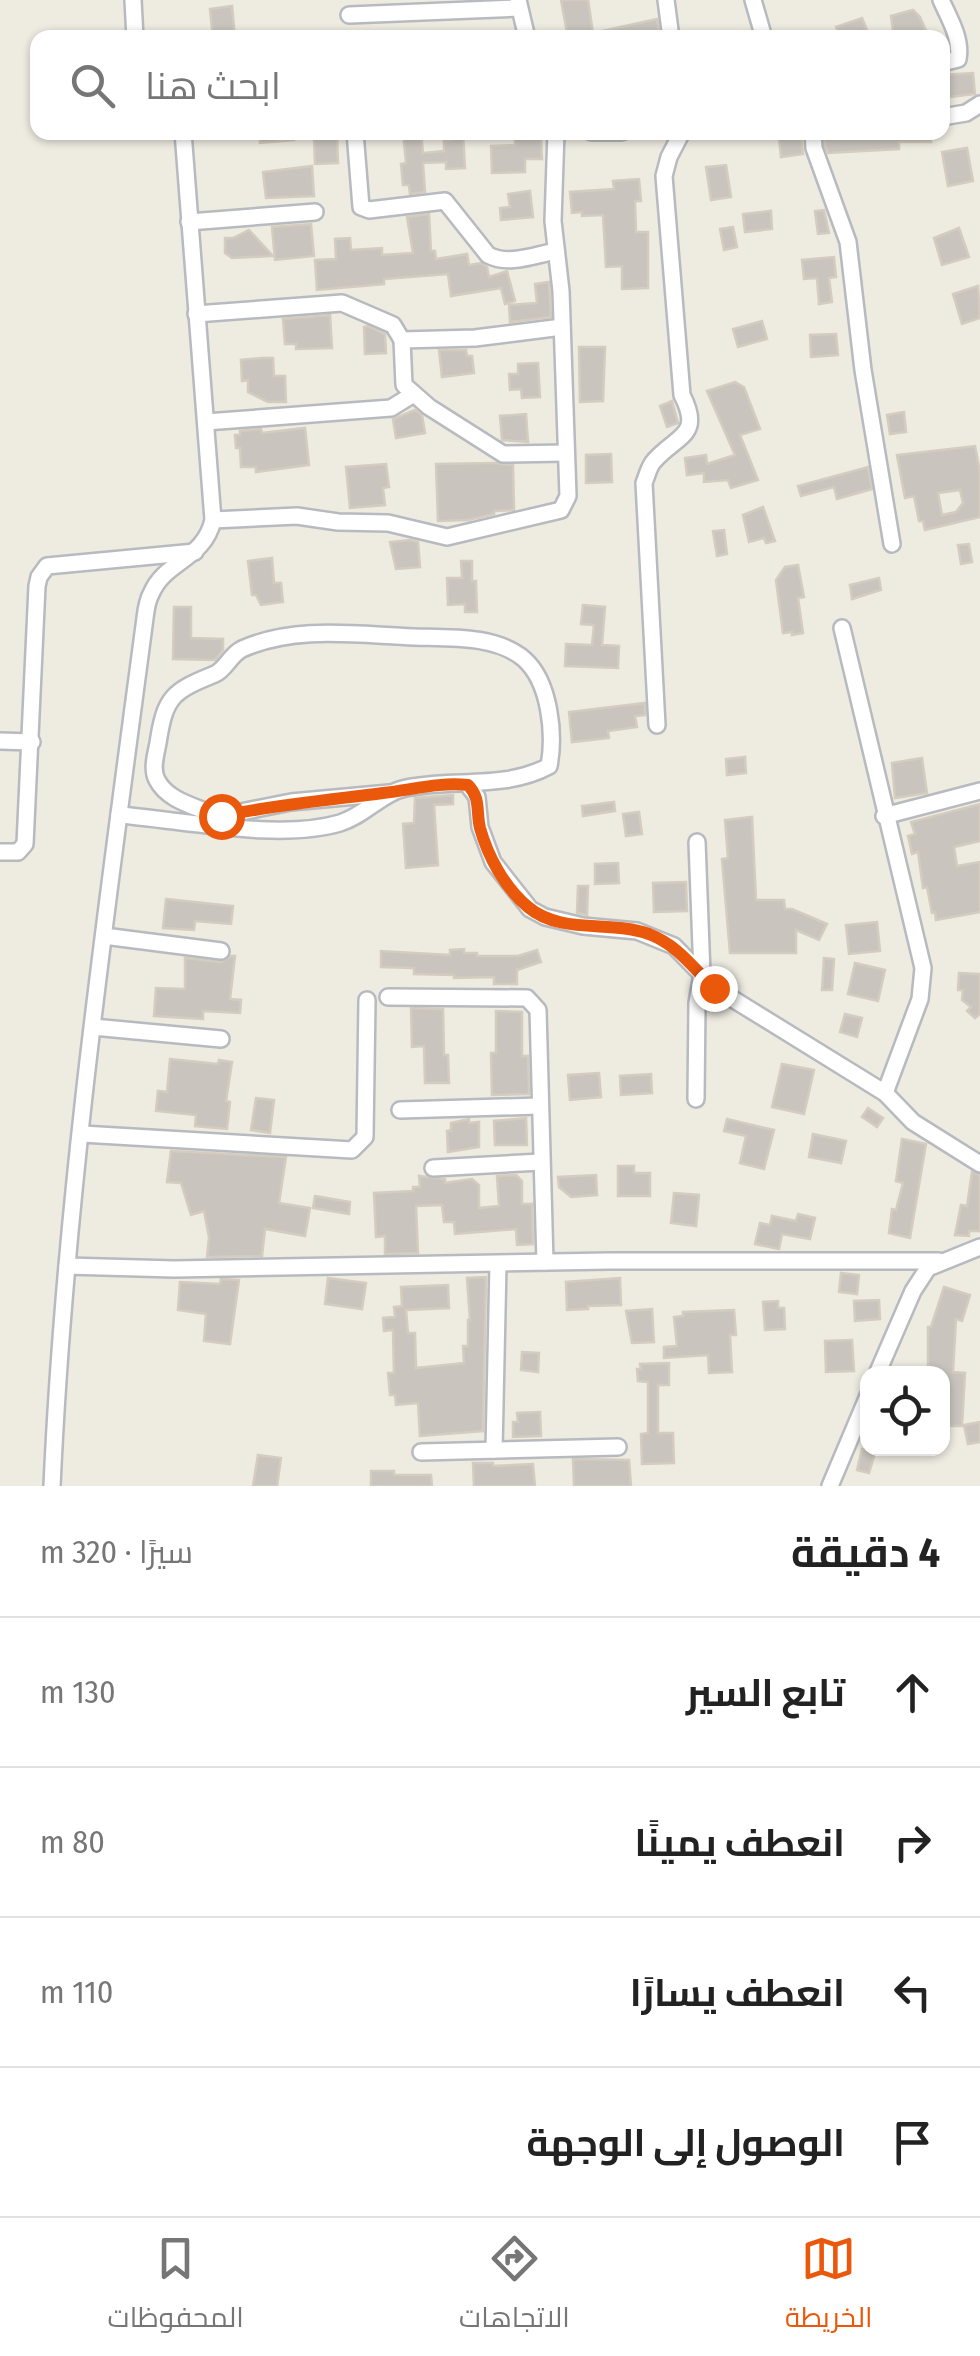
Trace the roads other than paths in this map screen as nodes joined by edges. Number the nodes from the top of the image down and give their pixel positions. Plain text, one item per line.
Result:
1 (132, 0) edge
2 (666, 0) edge
3 (753, 0) edge
4 (941, 0) edge
5 (518, 4) edge
6 (350, 15) dead end
7 (134, 30) edge
8 (525, 30) edge
9 (670, 30) edge
10 (762, 30) edge
11 (950, 61) edge
12 (980, 104) edge
13 (950, 116) edge
14 (184, 140) edge
15 (356, 140) edge
16 (556, 140) edge
17 (678, 140) edge
18 (814, 140) edge
19 (315, 212) dead end
20 (189, 222) junction
21 (556, 250) junction
22 (196, 314) junction
23 (562, 327) junction
24 (402, 340) junction
25 (412, 394) junction
26 (206, 422) junction
27 (566, 453) junction
28 (213, 520) junction
29 (892, 544) dead end
30 (195, 552) junction
31 (842, 628) dead end
32 (657, 725) dead end
33 (0, 740) edge
34 (32, 742) junction
35 (468, 785) junction
36 (980, 791) edge
37 (389, 792) junction
38 (119, 815) junction
39 (884, 816) junction
40 (227, 821) junction
41 (697, 842) dead end
42 (0, 852) edge
43 (104, 936) junction
44 (222, 950) dead end
45 (702, 974) junction
46 (388, 997) dead end
47 (367, 1000) dead end
48 (93, 1027) junction
49 (222, 1039) dead end
50 (885, 1093) junction
51 (696, 1099) dead end
52 (539, 1106) junction
53 (400, 1110) dead end
54 (82, 1134) junction
55 (541, 1162) junction
56 (980, 1164) edge
57 (433, 1168) dead end
58 (980, 1246) edge
59 (939, 1261) junction
60 (545, 1262) junction
61 (498, 1264) junction
62 (68, 1266) junction
63 (881, 1366) edge
64 (860, 1415) edge
65 (618, 1447) dead end
66 (494, 1450) junction
67 (421, 1452) dead end
68 (52, 1486) edge
69 (830, 1486) edge

1 - 7 street
2 - 9 street
3 - 10 street
4 - 11 street
5 - 6 street
5 - 8 street
12 - 13 street
14 - 20 street
15 - 21 street
16 - 21 street
17 - 32 street
18 - 29 street
19 - 20 street
20 - 22 street
21 - 23 street
22 - 24 street
22 - 26 street
23 - 24 street
23 - 27 street
24 - 25 street
25 - 26 street
25 - 27 street
26 - 28 street
27 - 28 street
28 - 30 street
30 - 34 street
30 - 38 street
31 - 39 street
33 - 34 street
34 - 42 street
35 - 37 street
35 - 40 street
35 - 45 street
36 - 39 street
37 - 40 street
37 - 40 street
38 - 40 street
38 - 43 street
39 - 50 street
41 - 45 street
43 - 44 street
43 - 48 street
45 - 50 street
45 - 51 street
46 - 52 street
47 - 54 street
48 - 49 street
48 - 54 street
50 - 56 street
52 - 53 street
52 - 55 street
54 - 62 street
55 - 57 street
55 - 60 street
58 - 59 street
59 - 60 street
59 - 63 street
60 - 61 street
61 - 62 street
61 - 66 street
62 - 68 street
64 - 69 street
65 - 66 street
66 - 67 street

